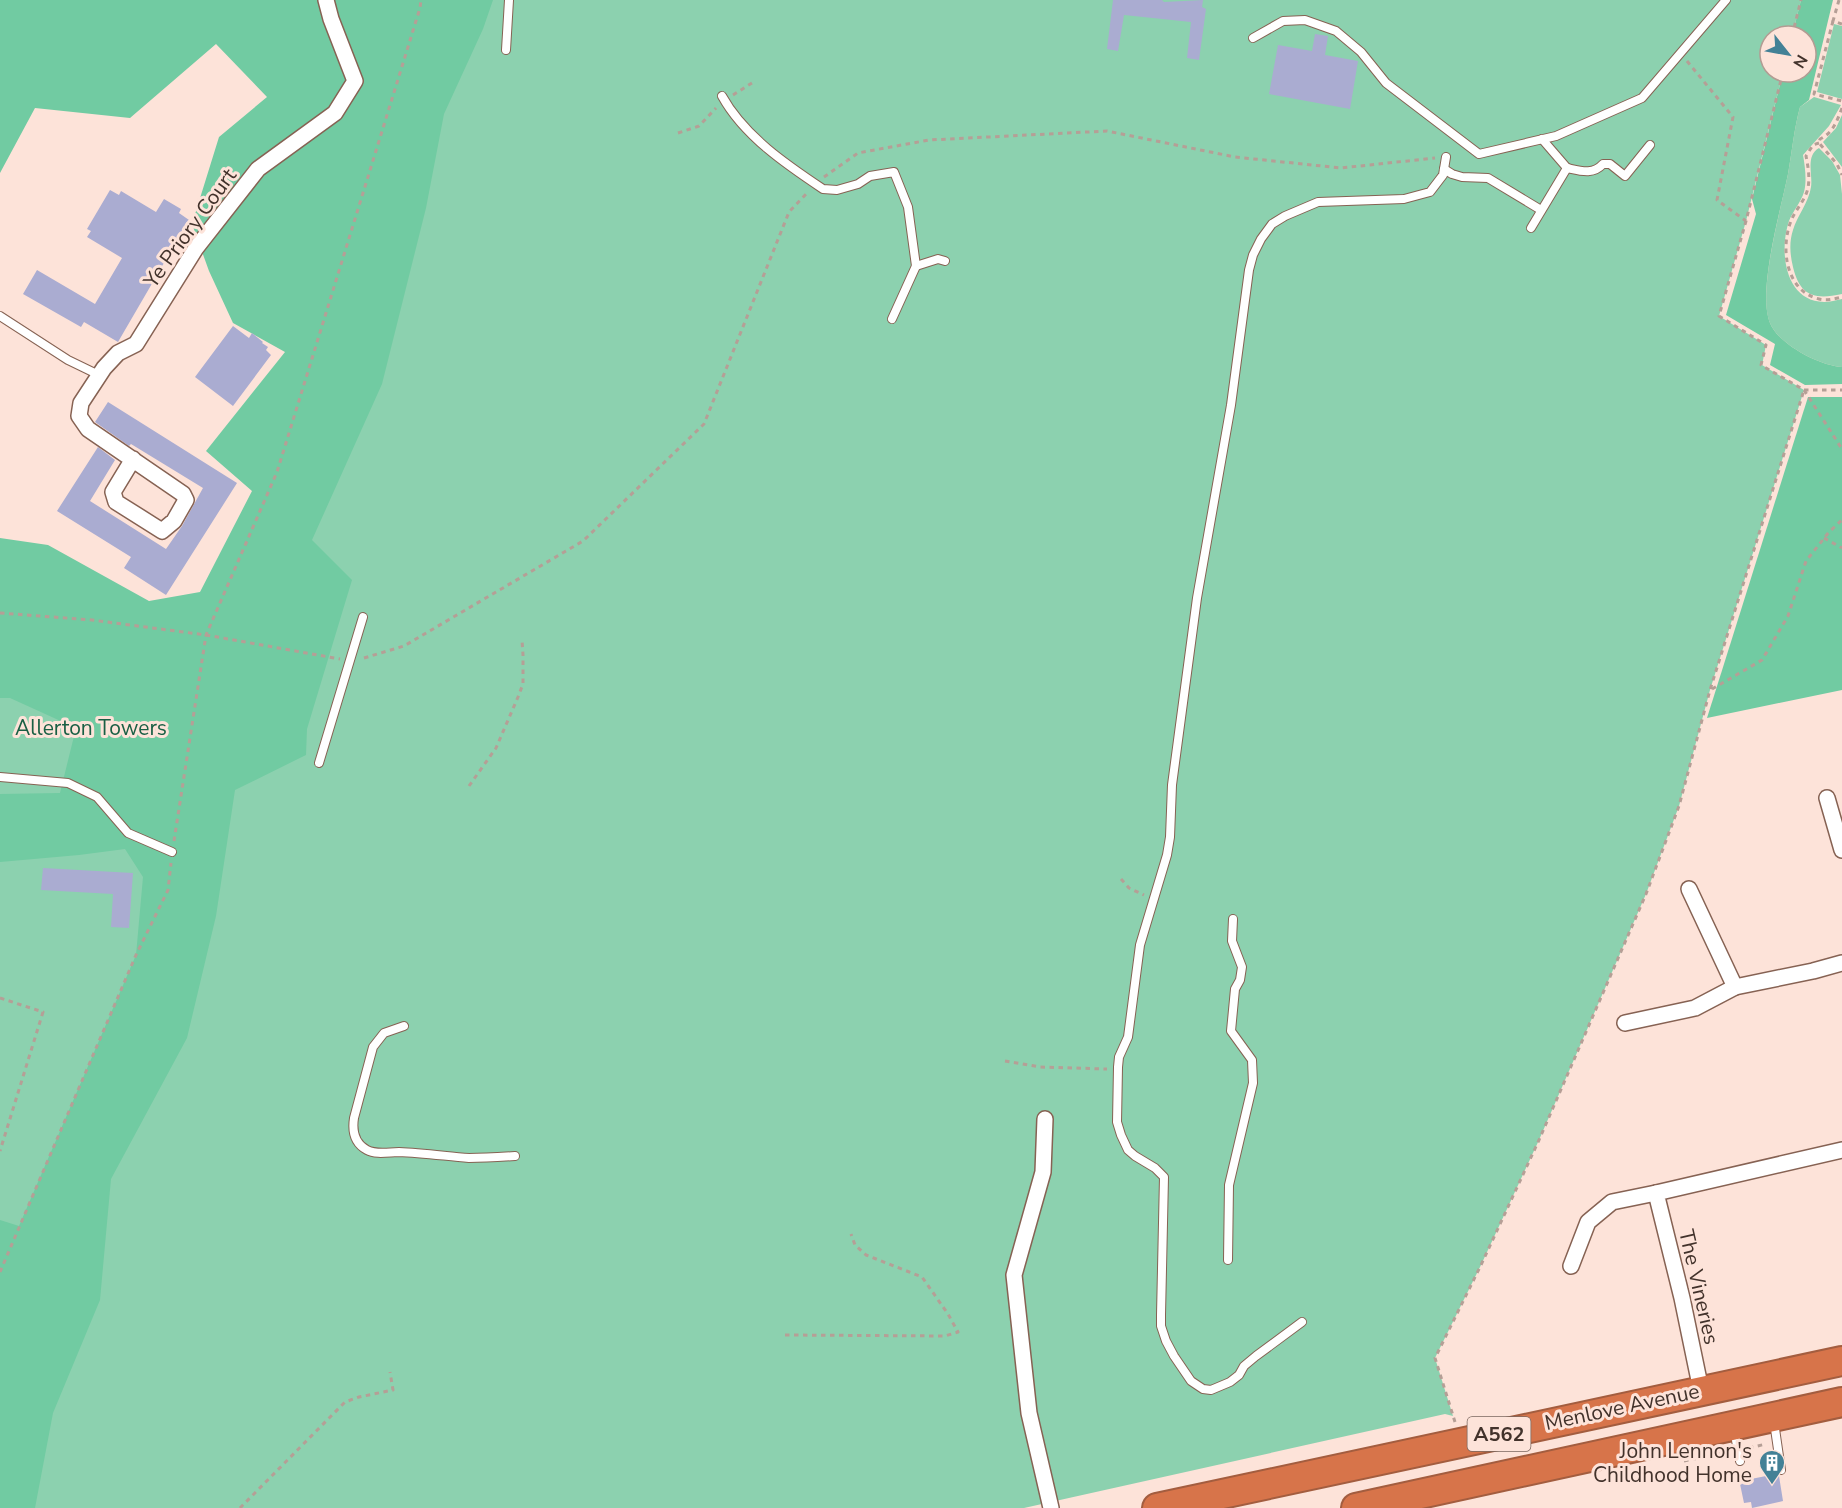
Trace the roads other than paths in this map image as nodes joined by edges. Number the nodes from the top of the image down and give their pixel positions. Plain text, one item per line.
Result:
1 (326, 0) edge
2 (509, 0) edge
3 (1725, 0) edge
4 (1253, 38) dead end
5 (506, 50) dead end
6 (722, 96) dead end
7 (1542, 140) junction
8 (1650, 145) dead end
9 (1446, 157) road end
10 (1568, 168) junction
11 (1444, 169) junction
12 (1541, 210) junction
13 (1530, 228) dead end
14 (945, 261) dead end
15 (916, 266) junction
16 (0, 316) edge
17 (892, 319) dead end
18 (99, 375) junction
19 (133, 459) junction
20 (363, 617) dead end
21 (319, 763) dead end
22 (0, 777) edge
23 (1827, 798) dead end
24 (1842, 850) edge
25 (172, 852) road end
26 (1689, 889) dead end
27 (1233, 920) dead end
28 (1842, 963) edge
29 (1735, 987) junction
30 (1624, 1023) dead end
31 (404, 1026) dead end
32 (1045, 1119) dead end
33 (1842, 1150) edge
34 (515, 1156) dead end
35 (1656, 1193) junction
36 (1228, 1260) dead end
37 (1571, 1266) dead end
38 (1302, 1322) dead end
39 (1842, 1361) edge
40 (1701, 1390) junction
41 (1839, 1406) edge
42 (1773, 1417) junction
43 (1733, 1427) junction
44 (1740, 1461) dead end
45 (1781, 1470) dead end
46 (1052, 1508) edge
47 (1157, 1508) edge
48 (1356, 1508) edge

1 - 18 street, Ye Priory Court
2 - 5 lane
3 - 7 lane
4 - 7 lane
6 - 15 lane
7 - 10 lane
8 - 10 lane
9 - 11 lane
10 - 12 lane
11 - 12 lane
11 - 38 lane
12 - 13 lane
14 - 15 lane
15 - 17 lane
16 - 18 lane
18 - 19 street
19 - 19 street
20 - 21 lane
22 - 25 lane
23 - 24 street
26 - 29 street
27 - 36 lane
28 - 29 street
29 - 30 street
31 - 34 lane
32 - 46 street
33 - 35 street
35 - 37 street
35 - 40 street, The Vineries
39 - 40 highway, Menlove Avenue / A562
40 - 47 highway, Menlove Avenue / A562
41 - 42 highway, Menlove Avenue / A562
42 - 43 highway, Menlove Avenue / A562
42 - 45 lane
43 - 44 lane
43 - 48 highway, Menlove Avenue / A562

